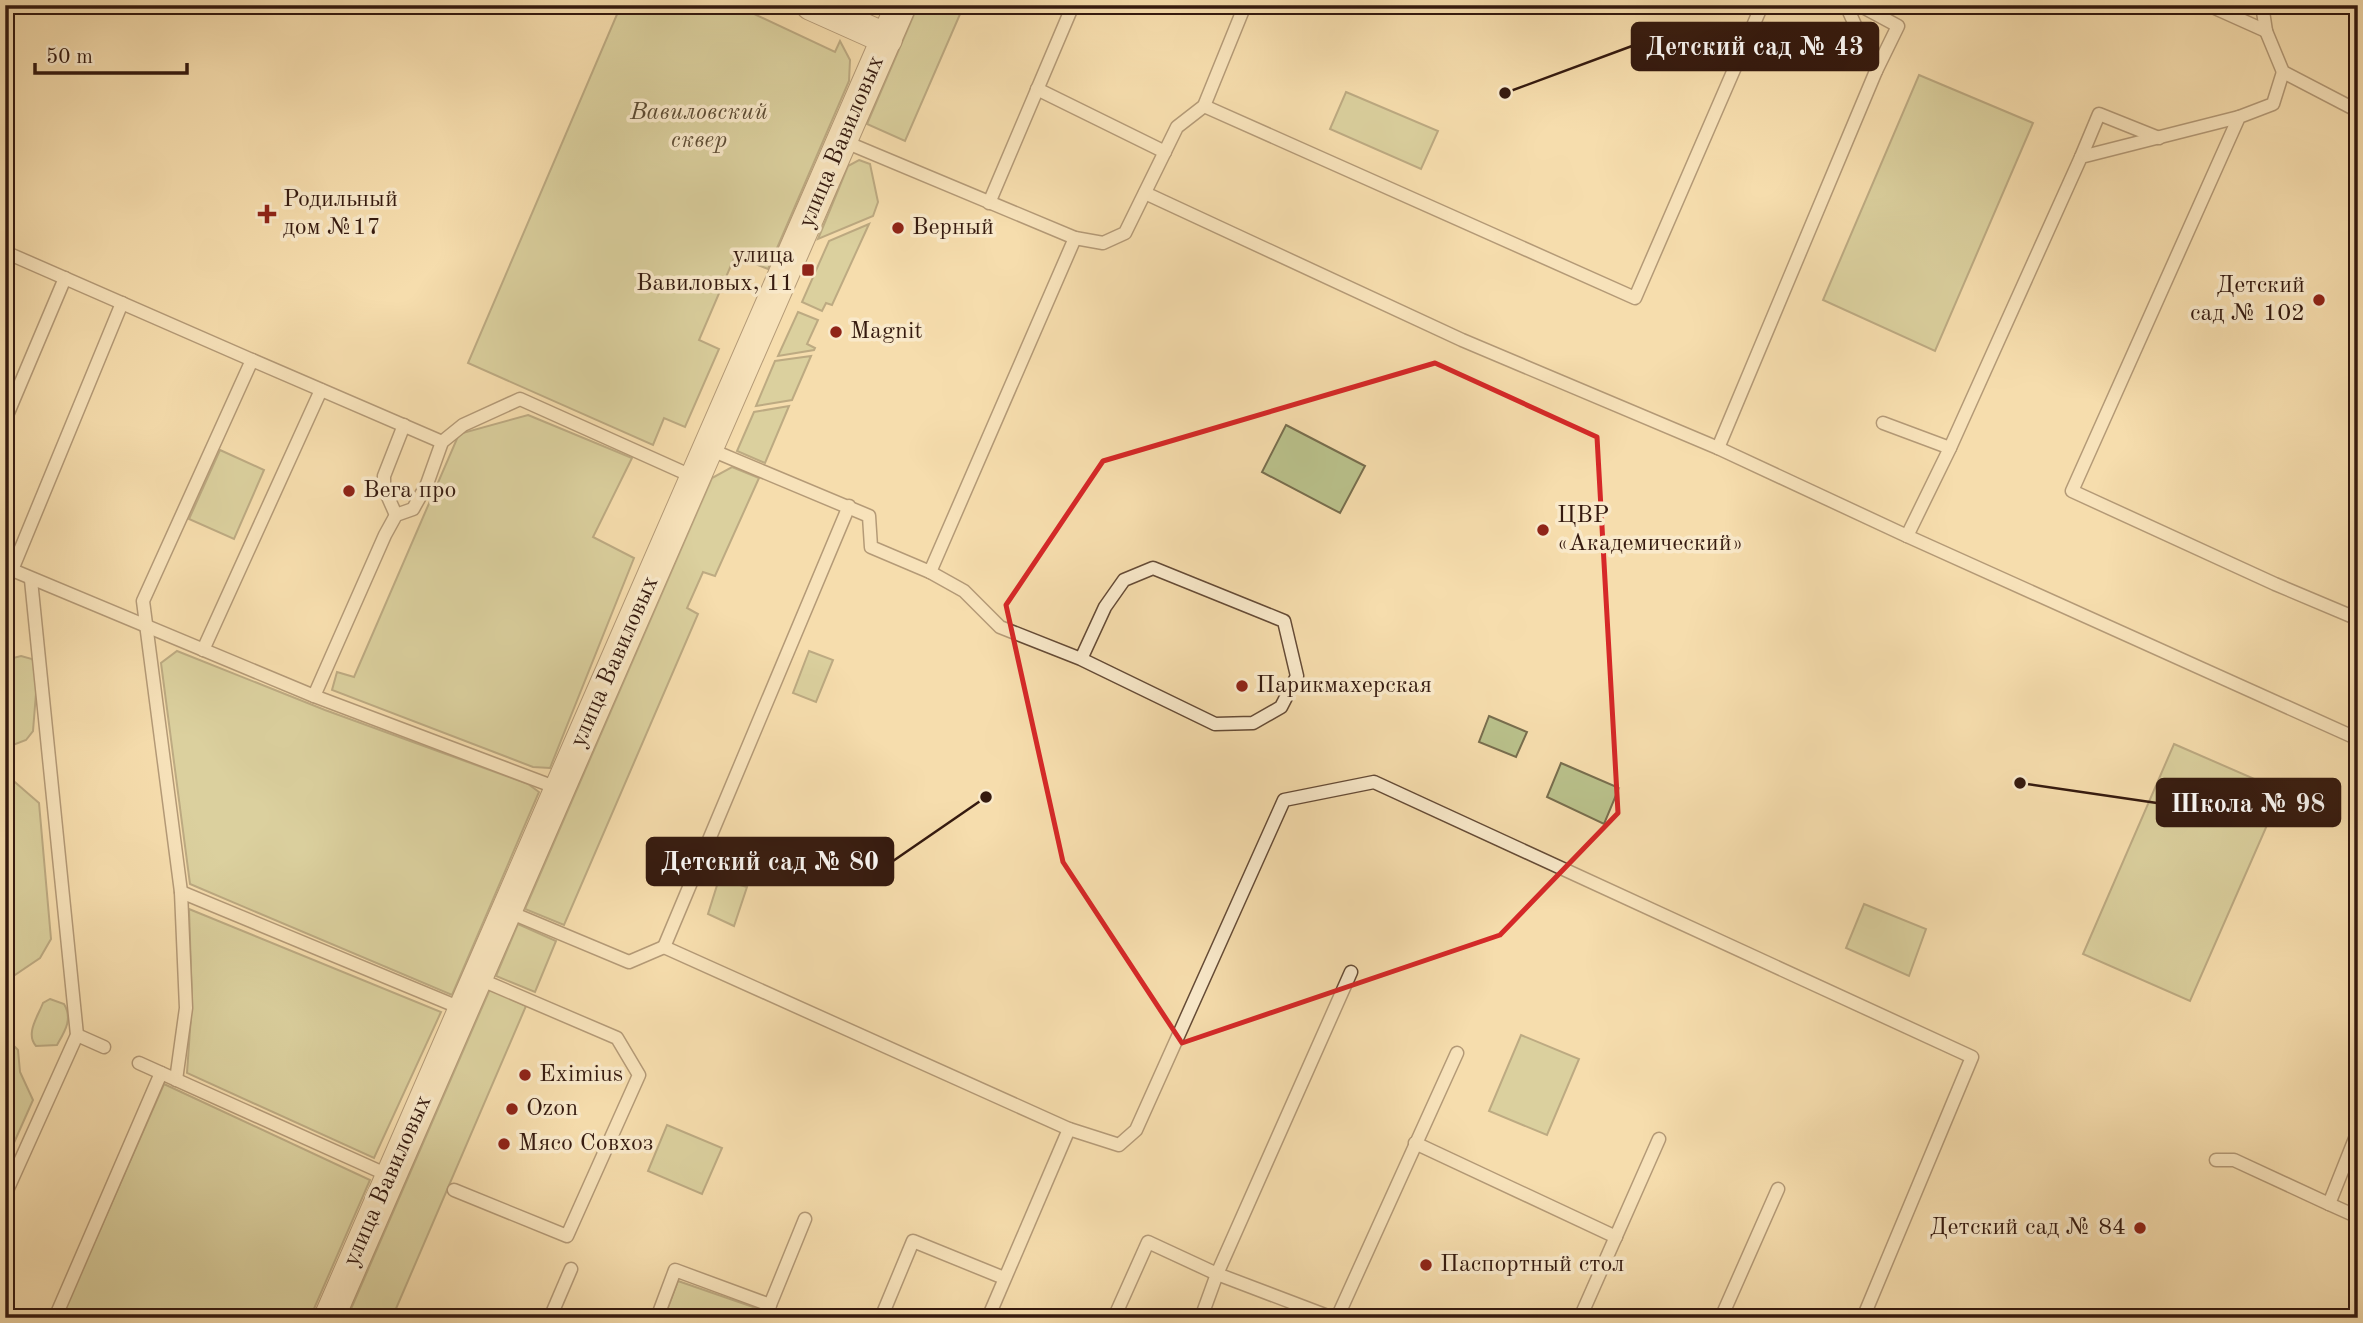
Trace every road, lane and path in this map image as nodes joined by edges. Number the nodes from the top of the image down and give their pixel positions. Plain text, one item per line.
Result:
1 (811, 5) edge
2 (901, 5) edge
3 (1073, 5) edge
4 (1245, 5) edge
5 (1762, 5) edge
6 (1846, 5) edge
7 (1859, 5) edge
8 (2208, 5) edge
9 (2262, 5) edge
10 (2266, 31) junction
11 (887, 39) junction
12 (1876, 71) junction
13 (2283, 72) junction
14 (1037, 89) junction
15 (1203, 106) junction
16 (2358, 111) edge
17 (2238, 117) junction
18 (2159, 138) junction
19 (842, 141) junction
20 (1165, 152) junction
21 (2081, 156) junction
22 (1145, 193) junction
23 (989, 203) junction
24 (1075, 238) junction
25 (5, 252) edge
26 (65, 278) junction
27 (122, 303) junction
28 (252, 360) junction
29 (321, 390) junction
30 (5, 420) edge
31 (1883, 424) dead end
32 (404, 425) junction
33 (442, 442) junction
34 (1718, 448) junction
35 (1950, 448) junction
36 (709, 449) junction
37 (696, 478) junction
38 (849, 506) junction
39 (396, 515) junction
40 (1907, 536) junction
41 (8, 569) edge
42 (930, 572) junction
43 (31, 580) junction
44 (2358, 619) edge
45 (145, 625) junction
46 (203, 650) junction
47 (1081, 659) junction
48 (314, 696) junction
49 (2358, 739) edge
50 (560, 789) junction
51 (181, 891) junction
52 (507, 911) junction
53 (664, 947) junction
54 (1351, 972) dead end
55 (477, 978) junction
56 (464, 1009) junction
57 (77, 1035) junction
58 (104, 1047) dead end
59 (1457, 1053) dead end
60 (139, 1063) dead end
61 (160, 1073) junction
62 (176, 1080) junction
63 (1069, 1129) junction
64 (2358, 1131) edge
65 (1659, 1139) dead end
66 (1415, 1143) junction
67 (2216, 1160) dead end
68 (390, 1176) junction
69 (1777, 1189) dead end
70 (454, 1190) dead end
71 (5, 1195) edge
72 (2329, 1204) junction
73 (2358, 1217) edge
74 (805, 1219) dead end
75 (1616, 1237) junction
76 (571, 1269) dead end
77 (1217, 1274) junction
78 (1004, 1278) junction
79 (768, 1311) edge
80 (55, 1318) edge
81 (328, 1318) edge
82 (550, 1318) edge
83 (657, 1318) edge
84 (881, 1318) edge
85 (988, 1318) edge
86 (1114, 1318) edge
87 (1201, 1318) edge
88 (1335, 1318) edge
89 (1580, 1318) edge
90 (1721, 1318) edge
91 (1863, 1318) edge

1 - 11 street
2 - 11 street, улица Вавиловых
3 - 14 lane
4 - 15 lane
5 - 15 lane
6 - 12 lane
7 - 12 lane
8 - 10 lane
9 - 10 lane
10 - 13 lane
11 - 19 street, улица Вавиловых
12 - 34 lane
13 - 16 lane
13 - 17 lane
14 - 20 lane
14 - 23 lane
15 - 20 lane
17 - 18 lane
17 - 44 lane
18 - 21 lane
18 - 21 lane
19 - 23 lane
19 - 36 street, улица Вавиловых
20 - 22 lane
21 - 35 lane
22 - 24 lane
22 - 34 lane
23 - 24 lane
24 - 42 lane
25 - 26 lane
26 - 27 lane
26 - 30 lane
27 - 28 lane
27 - 41 lane
28 - 29 lane
28 - 45 lane
29 - 32 lane
29 - 46 lane
31 - 35 lane
32 - 33 lane
32 - 39 lane
33 - 37 lane
33 - 39 lane
34 - 40 lane
35 - 40 lane
36 - 37 street, улица Вавиловых
36 - 38 lane
37 - 50 street, улица Вавиловых
38 - 42 lane
38 - 53 lane
39 - 48 lane
40 - 49 lane
41 - 43 lane
42 - 47 lane
43 - 45 lane
43 - 57 lane
45 - 46 lane
45 - 51 lane
46 - 48 lane
47 - 47 lane
48 - 50 lane
50 - 52 street, улица Вавиловых
51 - 56 lane
51 - 62 lane
52 - 53 lane
52 - 55 street, улица Вавиловых
53 - 63 lane
54 - 77 lane
55 - 56 street, улица Вавиловых
55 - 70 lane
56 - 68 street, улица Вавиловых
57 - 58 lane
57 - 71 lane
59 - 66 lane
60 - 61 lane
61 - 62 lane
61 - 80 lane
62 - 68 lane
63 - 78 lane
63 - 91 lane
64 - 72 lane
65 - 75 lane
66 - 75 lane
66 - 88 lane
67 - 72 lane
68 - 81 street, улица Вавиловых
69 - 90 lane
72 - 73 lane
74 - 79 lane
75 - 89 lane
76 - 82 lane
77 - 86 lane
77 - 87 lane
77 - 88 lane
78 - 84 lane
78 - 85 lane
79 - 83 lane

